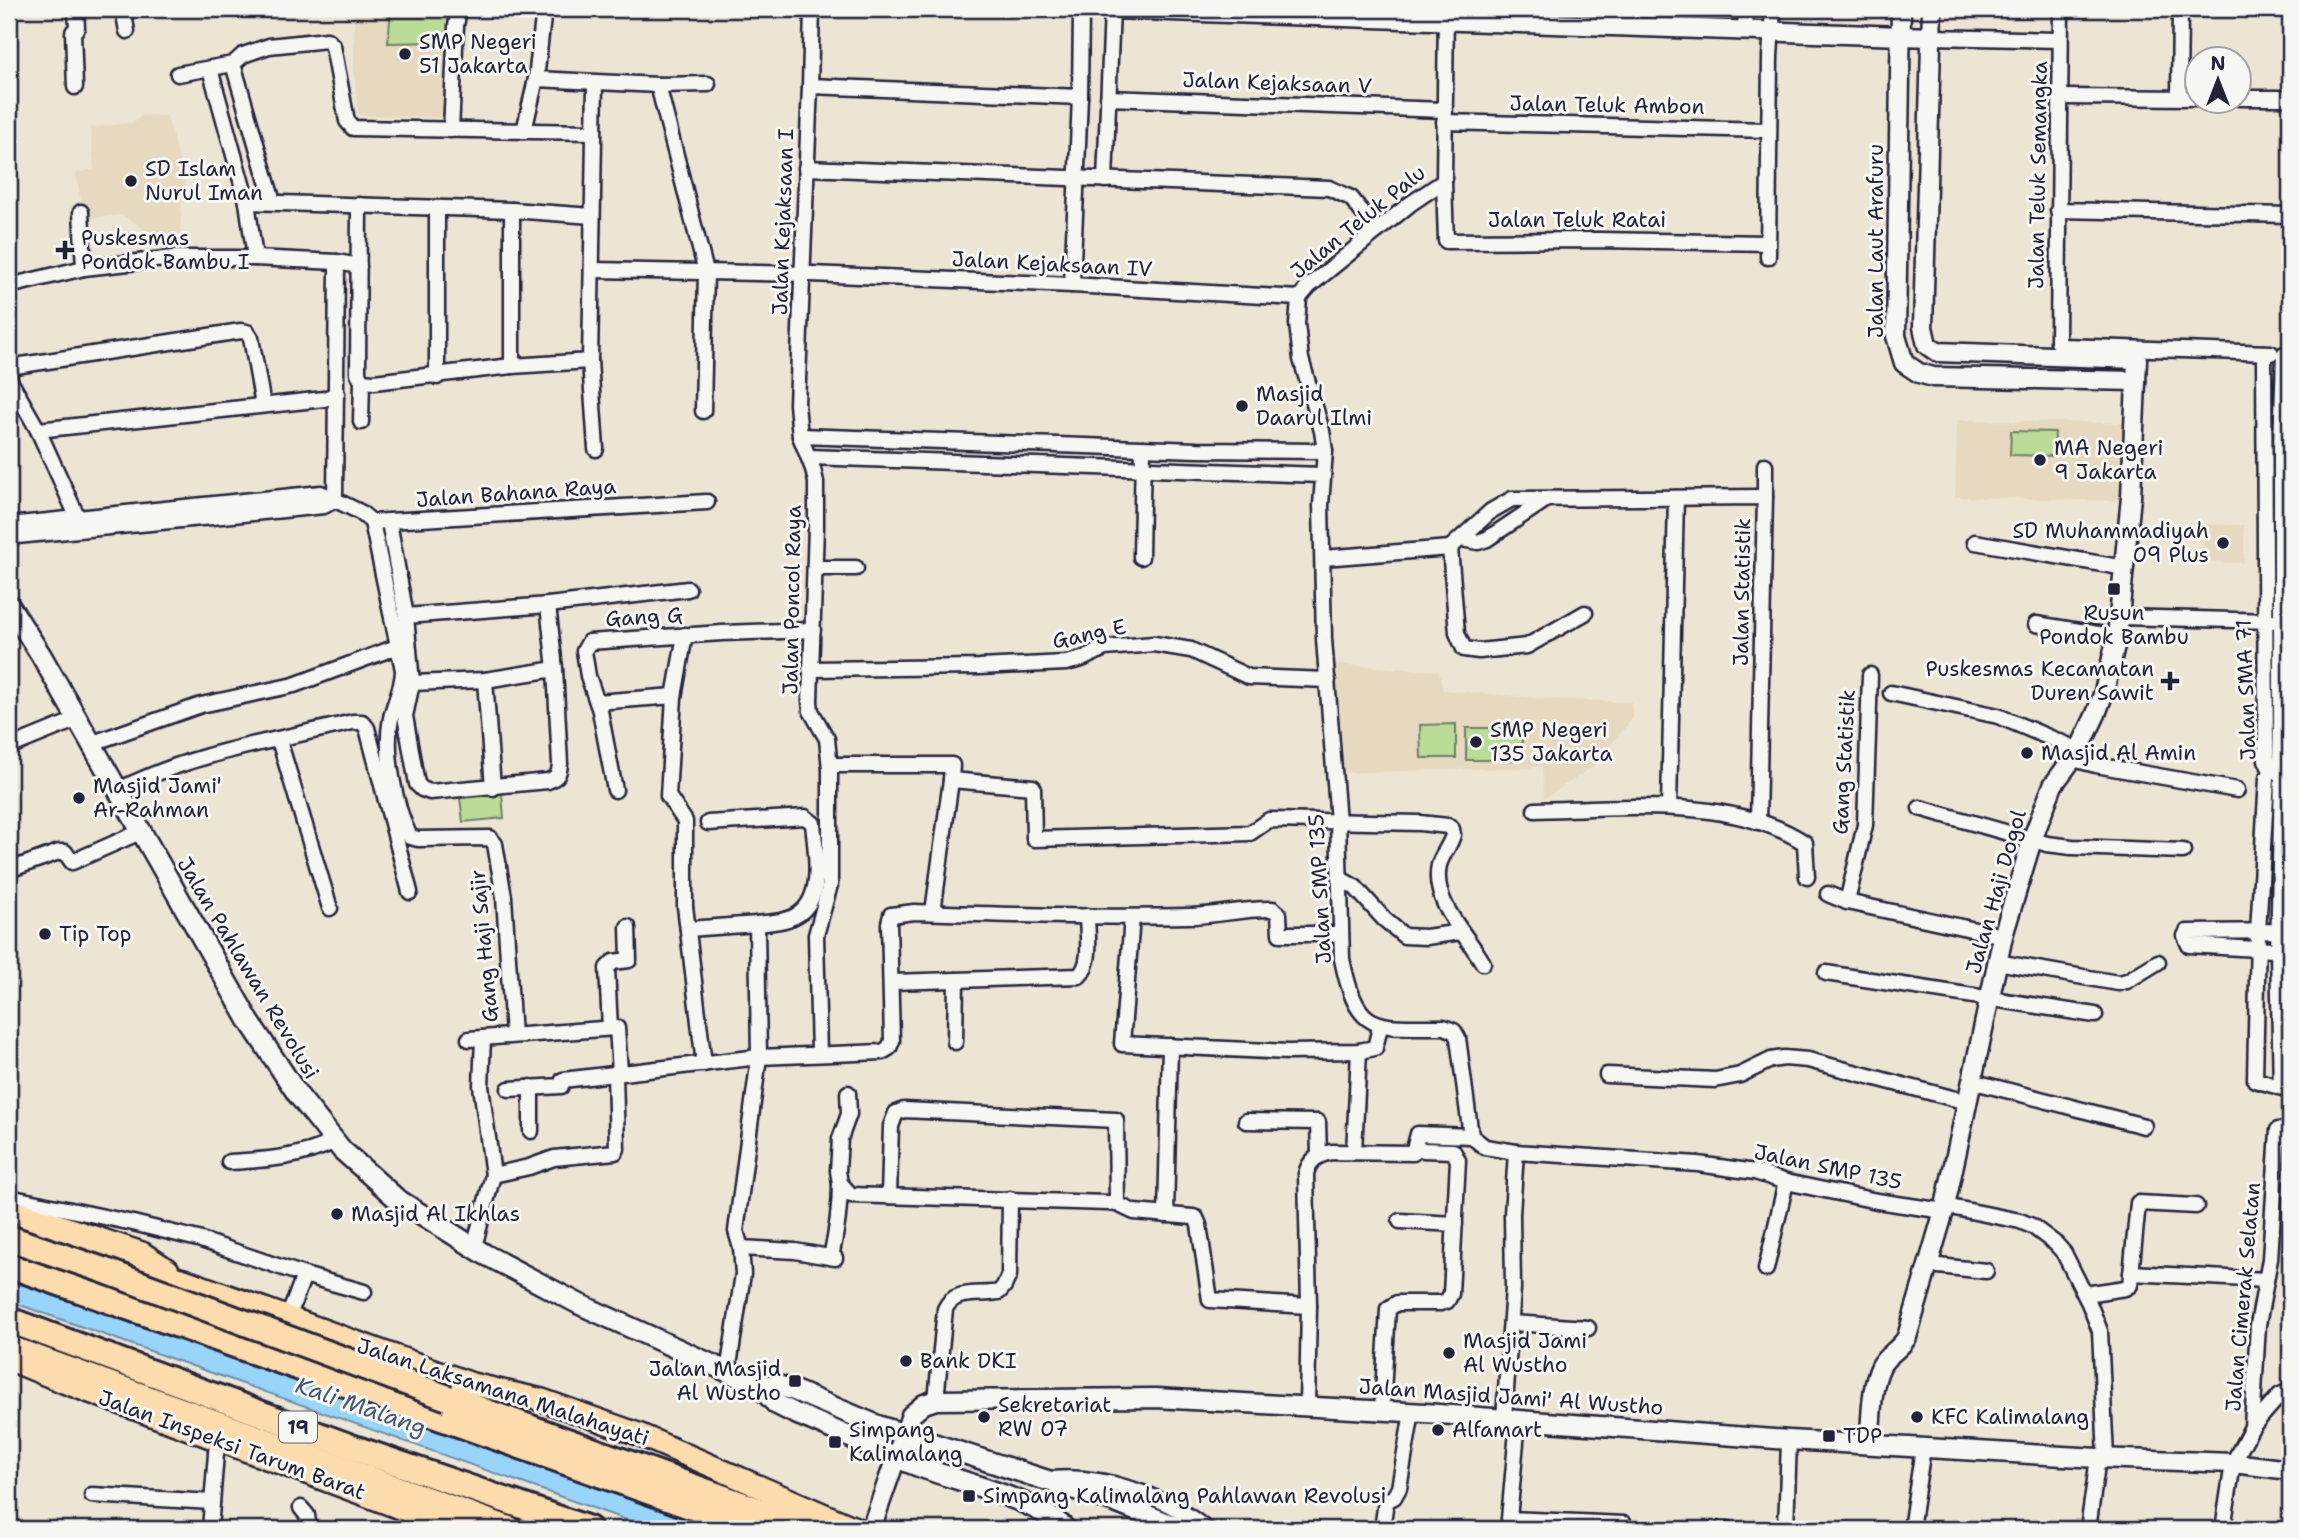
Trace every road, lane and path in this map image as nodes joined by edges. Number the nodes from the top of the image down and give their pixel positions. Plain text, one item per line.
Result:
1 (76, 9) edge
2 (123, 9) edge
3 (459, 9) edge
4 (544, 9) edge
5 (811, 9) edge
6 (1081, 9) edge
7 (1112, 9) edge
8 (1746, 9) edge
9 (1773, 9) edge
10 (1901, 9) edge
11 (1933, 9) edge
12 (2062, 9) edge
13 (2180, 9) edge
14 (1391, 14) edge
15 (1446, 15) edge
16 (1745, 30) junction
17 (127, 31) dead end
18 (1772, 32) junction
19 (1901, 36) junction
20 (1932, 37) junction
21 (2060, 40) junction
22 (233, 64) junction
23 (210, 69) junction
24 (178, 74) dead end
25 (536, 79) junction
26 (595, 83) junction
27 (708, 84) dead end
28 (658, 85) junction
29 (810, 86) junction
30 (75, 88) dead end
31 (1080, 97) junction
32 (2060, 97) junction
33 (2179, 97) junction
34 (2184, 97) edge
35 (1108, 98) junction
36 (2254, 98) edge
37 (2290, 98) edge
38 (1444, 116) junction
39 (451, 130) junction
40 (1768, 130) junction
41 (524, 131) junction
42 (593, 132) junction
43 (806, 168) junction
44 (1075, 179) junction
45 (1104, 180) junction
46 (1444, 181) junction
47 (247, 202) junction
48 (273, 202) junction
49 (359, 205) junction
50 (437, 208) junction
51 (512, 210) junction
52 (2058, 210) junction
53 (81, 212) dead end
54 (2290, 215) edge
55 (592, 216) junction
56 (1377, 231) junction
57 (255, 258) junction
58 (337, 262) junction
59 (359, 266) junction
60 (84, 268) junction
61 (592, 270) junction
62 (706, 272) junction
63 (802, 274) junction
64 (1072, 285) junction
65 (9, 286) edge
66 (1299, 298) junction
67 (2137, 353) junction
68 (2264, 353) junction
69 (2287, 354) edge
70 (590, 361) junction
71 (512, 366) junction
72 (9, 367) edge
73 (437, 377) junction
74 (9, 379) edge
75 (362, 381) junction
76 (2136, 381) junction
77 (337, 394) junction
78 (263, 405) junction
79 (703, 411) dead end
80 (361, 422) dead end
81 (38, 430) junction
82 (800, 436) junction
83 (1143, 448) junction
84 (2263, 448) junction
85 (596, 449) dead end
86 (2281, 449) junction
87 (1325, 451) junction
88 (809, 457) junction
89 (1765, 465) dead end
90 (1142, 469) junction
91 (1322, 475) junction
92 (1765, 497) junction
93 (1676, 498) junction
94 (1547, 499) junction
95 (335, 500) junction
96 (707, 502) dead end
97 (372, 522) junction
98 (389, 522) junction
99 (80, 523) junction
100 (9, 525) edge
101 (9, 534) edge
102 (1975, 542) dead end
103 (1455, 543) junction
104 (1141, 557) dead end
105 (1323, 558) junction
106 (815, 568) junction
107 (856, 568) dead end
108 (2124, 568) junction
109 (688, 589) dead end
110 (9, 605) edge
111 (548, 605) junction
112 (1585, 614) dead end
113 (406, 616) junction
114 (2120, 617) junction
115 (2264, 621) junction
116 (2281, 621) junction
117 (2036, 624) dead end
118 (813, 630) junction
119 (685, 635) junction
120 (2118, 637) junction
121 (399, 646) junction
122 (555, 669) junction
123 (810, 669) junction
124 (1870, 675) dead end
125 (485, 680) junction
126 (1328, 680) junction
127 (412, 684) junction
128 (1891, 693) dead end
129 (674, 696) junction
130 (597, 702) junction
131 (78, 719) junction
132 (278, 740) junction
133 (90, 744) junction
134 (9, 747) edge
135 (2076, 755) junction
136 (830, 765) junction
137 (2282, 776) dead end
138 (2267, 778) dead end
139 (951, 780) junction
140 (493, 788) junction
141 (615, 790) dead end
142 (2237, 790) dead end
143 (117, 791) junction
144 (1669, 807) junction
145 (1920, 808) dead end
146 (1535, 810) dead end
147 (1338, 822) junction
148 (1758, 822) junction
149 (708, 823) dead end
150 (140, 832) junction
151 (2032, 840) junction
152 (2183, 851) dead end
153 (9, 870) edge
154 (1807, 877) dead end
155 (1339, 878) junction
156 (410, 892) dead end
157 (1829, 894) dead end
158 (1847, 902) junction
159 (330, 908) dead end
160 (933, 912) junction
161 (1087, 916) junction
162 (1132, 917) junction
163 (757, 924) junction
164 (628, 927) dead end
165 (688, 929) junction
166 (2284, 931) edge
167 (1461, 932) junction
168 (2258, 932) junction
169 (1341, 934) junction
170 (2003, 936) junction
171 (2258, 950) junction
172 (2284, 951) edge
173 (1997, 962) junction
174 (2158, 962) dead end
175 (1483, 963) dead end
176 (1826, 973) dead end
177 (956, 980) junction
178 (892, 982) junction
179 (1990, 998) junction
180 (2095, 1015) dead end
181 (1380, 1027) junction
182 (610, 1028) junction
183 (513, 1035) junction
184 (955, 1042) dead end
185 (1170, 1046) junction
186 (1359, 1051) junction
187 (819, 1054) junction
188 (759, 1057) junction
189 (704, 1063) junction
190 (617, 1073) junction
191 (1607, 1075) dead end
192 (1971, 1081) junction
193 (531, 1087) junction
194 (509, 1088) dead end
195 (2286, 1088) edge
196 (848, 1093) dead end
197 (1967, 1102) junction
198 (1246, 1121) dead end
199 (2144, 1126) dead end
200 (2278, 1130) dead end
201 (531, 1131) dead end
202 (1471, 1136) junction
203 (335, 1141) junction
204 (1423, 1150) dead end
205 (1354, 1152) junction
206 (1516, 1152) junction
207 (1319, 1155) junction
208 (229, 1162) dead end
209 (493, 1175) junction
210 (1786, 1182) junction
211 (840, 1183) junction
212 (889, 1196) junction
213 (9, 1197) edge
214 (1010, 1199) junction
215 (1117, 1204) junction
216 (2196, 1206) dead end
217 (9, 1209) edge
218 (1944, 1209) junction
219 (1166, 1215) junction
220 (1400, 1221) dead end
221 (1455, 1224) junction
222 (9, 1238) edge
223 (9, 1247) edge
224 (474, 1247) junction
225 (741, 1248) junction
226 (9, 1265) edge
227 (1928, 1265) junction
228 (1766, 1269) dead end
229 (1986, 1271) dead end
230 (2131, 1273) junction
231 (304, 1275) junction
232 (184, 1280) junction
233 (2266, 1280) junction
234 (364, 1292) dead end
235 (2085, 1294) junction
236 (1309, 1306) junction
237 (288, 1318) junction
238 (9, 1320) edge
239 (1511, 1323) junction
240 (1588, 1328) dead end
241 (9, 1348) edge
242 (9, 1359) edge
243 (728, 1372) junction
244 (759, 1386) junction
245 (2290, 1391) edge
246 (936, 1400) junction
247 (1307, 1406) junction
248 (1382, 1410) junction
249 (1412, 1412) junction
250 (1511, 1419) junction
251 (2252, 1427) junction
252 (904, 1435) junction
253 (1789, 1440) junction
254 (217, 1441) junction
255 (1869, 1444) junction
256 (1923, 1448) junction
257 (897, 1457) junction
258 (2102, 1458) junction
259 (2233, 1463) junction
260 (2290, 1470) edge
261 (1047, 1480) junction
262 (92, 1495) dead end
263 (212, 1502) junction
264 (301, 1508) dead end
265 (209, 1529) edge
266 (309, 1529) edge
267 (456, 1529) edge
268 (509, 1529) edge
269 (589, 1529) edge
270 (755, 1529) edge
271 (810, 1529) edge
272 (858, 1529) edge
273 (870, 1529) edge
274 (1066, 1529) edge
275 (1182, 1529) edge
276 (1206, 1529) edge
277 (1382, 1529) edge
278 (1624, 1529) edge
279 (1721, 1529) edge
280 (1728, 1529) edge
281 (1786, 1529) edge
282 (1911, 1529) edge
283 (2088, 1529) edge
284 (2223, 1529) edge

1 - 30 street
2 - 17 street
3 - 39 street
4 - 25 street
5 - 29 street, Jalan Kejaksaan I
6 - 31 street
7 - 14 street
7 - 35 street
8 - 16 street
9 - 18 street
10 - 19 street, Jalan Laut Arafuru
11 - 20 street
12 - 21 street, Jalan Teluk Semangka
13 - 33 street
14 - 15 street
15 - 16 street
15 - 38 street, Jalan Teluk Palu
16 - 18 street
18 - 19 street
18 - 40 street
19 - 20 street
19 - 76 street, Jalan Laut Arafuru
20 - 21 street
20 - 67 street
21 - 32 street, Jalan Teluk Semangka
22 - 23 street
22 - 39 street
22 - 48 street
23 - 24 street
23 - 47 street
25 - 26 street
25 - 41 street
26 - 28 street
26 - 42 street
27 - 28 street
28 - 62 street
29 - 31 street
29 - 43 street, Jalan Kejaksaan I
31 - 44 street
32 - 33 street
32 - 52 street, Jalan Teluk Semangka
33 - 34 street
35 - 38 street, Jalan Kejaksaan V
35 - 45 street
36 - 37 street
38 - 40 street, Jalan Teluk Ambon
38 - 46 street, Jalan Teluk Palu
39 - 41 street
40 - 46 street, Jalan Teluk Ratai
41 - 42 street
42 - 55 street
43 - 44 street
43 - 63 street, Jalan Kejaksaan I
44 - 45 street
44 - 64 street
45 - 56 street
46 - 56 street, Jalan Teluk Palu
47 - 48 street
47 - 57 street
48 - 49 street
49 - 50 street
49 - 59 street
50 - 51 street
50 - 73 street
51 - 55 street
51 - 71 street
52 - 54 street
52 - 67 street, Jalan Teluk Semangka
53 - 60 street
55 - 61 street
56 - 66 street, Jalan Teluk Palu
57 - 58 street
57 - 60 street
58 - 59 street
58 - 77 street
59 - 75 street
60 - 65 street
61 - 62 street, Jalan Kejaksaan IV
61 - 70 street
62 - 63 street, Jalan Kejaksaan IV
62 - 79 street
63 - 64 street, Jalan Kejaksaan IV
63 - 82 street, Jalan Kejaksaan I
64 - 66 street, Jalan Kejaksaan IV
66 - 87 street, Jalan Teluk Palu
67 - 68 street
67 - 76 street, Jalan Haji Dogol
68 - 69 street
68 - 84 street, Jalan SMA 71
69 - 86 street, Jalan SMA 71
70 - 71 street
70 - 85 street
71 - 73 street
72 - 78 street
73 - 75 street
74 - 81 street
75 - 80 street
76 - 108 street, Jalan Haji Dogol
77 - 78 street
77 - 95 street
78 - 81 street
81 - 99 street
82 - 83 street
82 - 88 street, Jalan Poncol Raya
83 - 87 street
83 - 90 street
84 - 86 street
84 - 115 street, Jalan SMA 71
86 - 116 street, Jalan SMA 71
87 - 91 street, Jalan SMP 135
88 - 90 street
88 - 106 street, Jalan Poncol Raya
89 - 92 street
90 - 91 street
90 - 104 street
91 - 105 street, Jalan SMP 135
92 - 93 street, Jalan Statistik
92 - 148 street, Jalan Statistik
93 - 94 street, Jalan Statistik
93 - 144 street
94 - 103 street
94 - 103 street, Jalan Statistik
95 - 97 street
95 - 99 street
96 - 98 street, Jalan Bahana Raya
97 - 98 street, Jalan Bahana Raya
97 - 121 street, Gang Haji Sajir
98 - 113 street
99 - 100 street
99 - 101 street
102 - 108 street
103 - 105 street
103 - 112 street
105 - 126 street, Jalan SMP 135
106 - 107 street
106 - 118 street, Jalan Poncol Raya
108 - 114 street, Jalan Haji Dogol
109 - 111 street
110 - 131 main road, Jalan Pahlawan Revolusi
111 - 113 street
111 - 122 street
113 - 127 street
114 - 115 street
114 - 120 street, Jalan Haji Dogol
115 - 116 street
115 - 116 street, Jalan SMA 71
117 - 120 street
118 - 119 street, Gang G
118 - 123 street, Jalan Poncol Raya
119 - 129 street
119 - 130 street, Gang G
120 - 135 street, Jalan Haji Dogol
121 - 133 street
121 - 183 street, Gang Haji Sajir
122 - 125 street
122 - 140 street
123 - 126 street, Gang E
123 - 136 street, Jalan Poncol Raya
124 - 158 street, Gang Statistik
125 - 127 street
125 - 140 street
126 - 147 street, Jalan SMP 135
127 - 140 street
128 - 135 street
129 - 130 street
129 - 165 street
130 - 141 street, Gang G
131 - 133 main road, Jalan Pahlawan Revolusi
131 - 134 street
132 - 143 street
132 - 156 street
132 - 159 street
133 - 143 main road, Jalan Pahlawan Revolusi
135 - 142 street
135 - 151 street, Jalan Haji Dogol
136 - 139 street
136 - 187 street, Jalan Poncol Raya
137 - 166 street, Jalan SMA 71
138 - 168 street, Jalan SMA 71
139 - 147 street
139 - 160 street
143 - 150 main road, Jalan Pahlawan Revolusi
144 - 146 street
144 - 148 street
145 - 151 street
147 - 155 street, Jalan SMP 135
147 - 167 street
148 - 154 street
149 - 163 street
150 - 153 street
150 - 203 main road, Jalan Pahlawan Revolusi
151 - 152 street
151 - 170 street, Jalan Haji Dogol
155 - 167 street
155 - 169 street, Jalan SMP 135
157 - 158 street
158 - 170 street
160 - 161 street
160 - 178 street
161 - 162 street
161 - 177 street
162 - 169 street
162 - 185 street
163 - 165 street
163 - 188 street
164 - 182 street
165 - 189 street
166 - 168 street
166 - 172 street, Jalan SMA 71
167 - 175 street
168 - 171 street, Jalan SMA 71
168 - 171 street
169 - 181 street, Jalan SMP 135
170 - 173 street, Jalan Haji Dogol
171 - 172 street
171 - 195 street, Jalan SMA 71
172 - 195 street, Jalan SMA 71
173 - 174 street
173 - 179 street, Jalan Haji Dogol
176 - 179 street
177 - 178 street
177 - 184 street
178 - 187 street
179 - 180 street
179 - 192 street, Jalan Haji Dogol
181 - 186 street
181 - 202 street
182 - 183 street
182 - 190 street
183 - 209 street
185 - 186 street
185 - 219 street
186 - 205 street
187 - 188 street
188 - 189 street
188 - 225 street
189 - 190 street
190 - 193 street
190 - 209 street
191 - 197 street
192 - 197 street, Jalan Haji Dogol
192 - 199 street
193 - 194 street
193 - 201 street
196 - 211 street
197 - 218 street, Jalan Haji Dogol
198 - 207 street
200 - 233 street, Jalan Cimerak Selatan
202 - 205 street
202 - 206 street, Jalan SMP 135
203 - 208 street
203 - 224 main road, Jalan Pahlawan Revolusi
204 - 221 street
205 - 207 street
206 - 210 street, Jalan SMP 135
206 - 239 street
207 - 236 street
209 - 224 street
210 - 218 street, Jalan SMP 135
210 - 228 street
211 - 212 street
211 - 225 street
212 - 214 street
212 - 215 street
213 - 231 street
214 - 215 street
214 - 246 street
215 - 219 street
216 - 230 street
217 - 232 main road, Jalan Laksamana Malahayati
218 - 227 street, Jalan Haji Dogol
218 - 235 street, Jalan SMP 135
219 - 236 street
220 - 221 street
221 - 248 street
222 - 271 highway, bridge
223 - 232 main road, Jalan Laksamana Malahayati
224 - 243 main road, Jalan Pahlawan Revolusi
225 - 243 street
226 - 270 highway
227 - 229 street
227 - 255 street, Jalan Haji Dogol
230 - 233 street
230 - 235 street
231 - 234 street
231 - 237 street
232 - 237 main road, Jalan Laksamana Malahayati
233 - 251 street, Jalan Cimerak Selatan
235 - 258 street, Jalan SMP 135
236 - 247 street
237 - 272 main road, Jalan Laksamana Malahayati
238 - 269 highway, 19
239 - 240 street
239 - 250 street
241 - 268 highway
242 - 254 main road, Jalan Inspeksi Tarum Barat
243 - 244 main road, Jalan Pahlawan Revolusi
244 - 252 main road, Jalan Pahlawan Revolusi
244 - 257 main road, Jalan Pahlawan Revolusi
245 - 251 street
246 - 247 street, Jalan Masjid Jami' Al Wustho
246 - 252 street
247 - 248 street, Jalan Masjid Jami' Al Wustho
248 - 249 street, Jalan Masjid Jami' Al Wustho
249 - 250 street, Jalan Masjid Jami' Al Wustho
249 - 277 street
250 - 253 street, Jalan Masjid Jami' Al Wustho
250 - 278 street
251 - 259 street, Jalan Cimerak Selatan
252 - 257 street
252 - 261 main road, Jalan Pahlawan Revolusi
253 - 255 street, Jalan Masjid Jami' Al Wustho
253 - 281 street
254 - 263 street
254 - 267 main road, Jalan Inspeksi Tarum Barat
255 - 256 street, Jalan Masjid Jami' Al Wustho
256 - 258 street, Jalan Masjid Jami' Al Wustho
256 - 282 street
257 - 273 street
257 - 274 main road, Jalan Pahlawan Revolusi
258 - 259 street, Jalan Masjid Jami' Al Wustho
258 - 283 street, Jalan SMP 135
259 - 260 street, Jalan Masjid Jami' Al Wustho
259 - 284 street, Jalan Cimerak Selatan
261 - 275 main road, Jalan Pahlawan Revolusi
261 - 276 street
262 - 263 street
263 - 265 street
264 - 266 street
279 - 280 street

